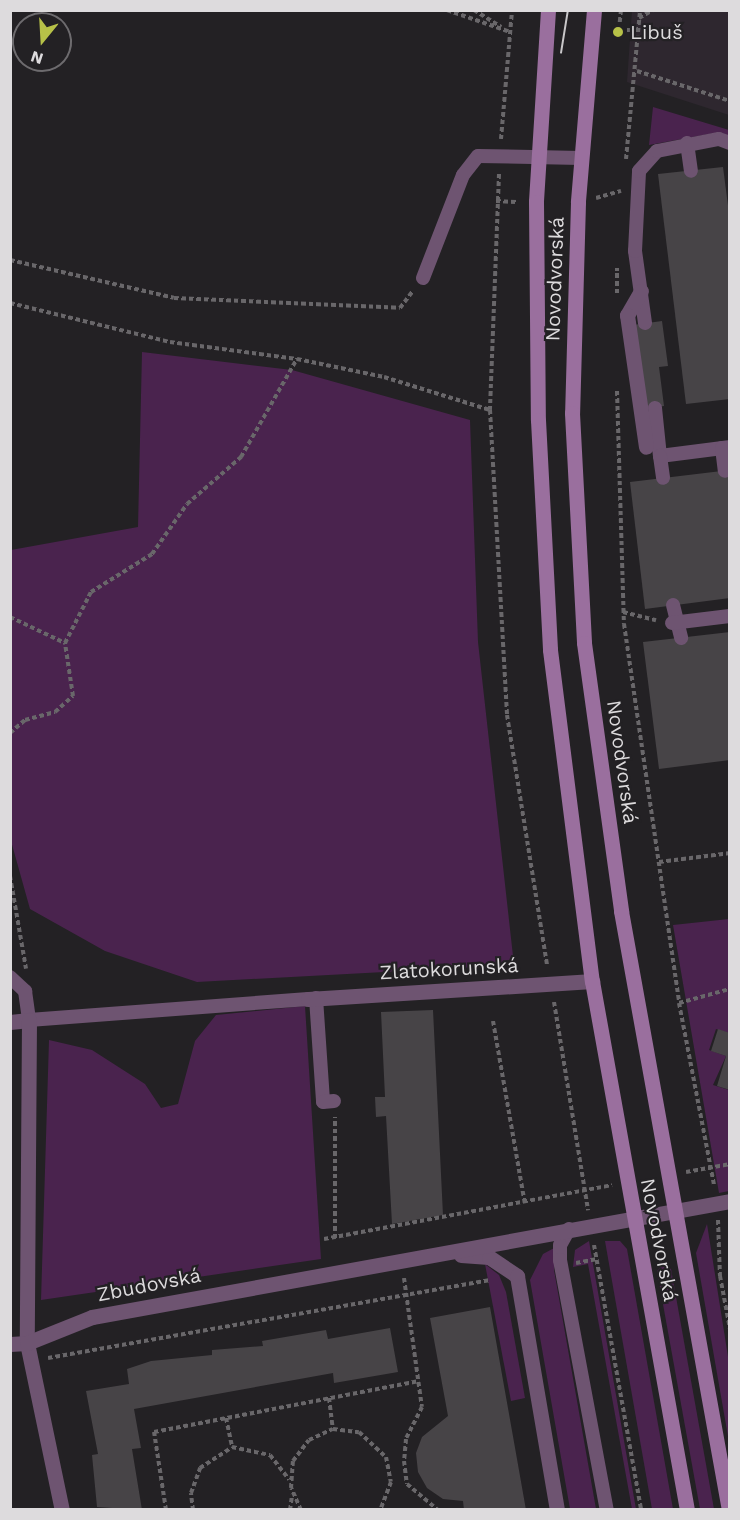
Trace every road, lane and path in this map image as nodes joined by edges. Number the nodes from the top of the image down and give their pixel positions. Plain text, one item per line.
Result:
1 (447, 10) edge
2 (474, 10) edge
3 (512, 10) edge
4 (548, 10) edge
5 (594, 10) edge
6 (621, 10) edge
7 (640, 10) edge
8 (653, 10) edge
9 (639, 18) junction
10 (639, 30) junction
11 (510, 32) junction
12 (637, 71) junction
13 (729, 101) edge
14 (687, 143) junction
15 (729, 143) edge
16 (500, 153) junction
17 (538, 154) junction
18 (581, 158) junction
19 (624, 169) dead end
20 (691, 171) dead end
21 (623, 180) dead end
22 (620, 202) dead end
23 (10, 260) edge
24 (617, 260) dead end
25 (423, 278) joint
26 (641, 291) junction
27 (10, 303) edge
28 (617, 306) dead end
29 (645, 323) dead end
30 (297, 358) junction
31 (617, 386) dead end
32 (655, 408) dead end
33 (490, 410) junction
34 (646, 447) dead end
35 (726, 448) edge
36 (660, 456) junction
37 (725, 471) dead end
38 (663, 478) dead end
39 (673, 605) dead end
40 (622, 612) junction
41 (729, 616) edge
42 (10, 617) edge
43 (674, 623) junction
44 (681, 638) dead end
45 (65, 643) junction
46 (10, 733) edge
47 (729, 853) edge
48 (659, 862) junction
49 (10, 876) edge
50 (548, 973) dead end
51 (10, 977) edge
52 (592, 981) junction
53 (729, 989) edge
54 (25, 991) junction
55 (552, 996) dead end
56 (312, 998) junction
57 (680, 1003) junction
58 (29, 1020) junction
59 (10, 1022) edge
60 (493, 1022) dead end
61 (334, 1101) joint
62 (729, 1164) edge
63 (712, 1168) junction
64 (682, 1172) dead end
65 (615, 1185) dead end
66 (584, 1190) junction
67 (715, 1192) dead end
68 (729, 1201) edge
69 (525, 1205) junction
70 (675, 1209) junction
71 (718, 1216) dead end
72 (589, 1217) dead end
73 (633, 1218) junction
74 (569, 1228) junction
75 (334, 1238) junction
76 (324, 1239) dead end
77 (593, 1239) dead end
78 (450, 1252) junction
79 (401, 1259) junction
80 (596, 1259) junction
81 (564, 1266) junction
82 (517, 1276) junction
83 (406, 1295) junction
84 (729, 1329) edge
85 (27, 1343) junction
86 (10, 1344) edge
87 (32, 1360) junction
88 (419, 1381) junction
89 (329, 1398) junction
90 (226, 1418) junction
91 (333, 1429) junction
92 (232, 1447) junction
93 (291, 1488) junction
94 (62, 1509) edge
95 (166, 1509) edge
96 (193, 1509) edge
97 (290, 1509) edge
98 (301, 1509) edge
99 (380, 1509) edge
100 (438, 1509) edge
101 (557, 1509) edge
102 (607, 1509) edge
103 (641, 1509) edge
104 (687, 1509) edge
105 (729, 1509) edge

1 - 11 path
2 - 11 path
3 - 11 path
4 - 17 main road, Novodvorská
5 - 18 main road, Novodvorská
6 - 10 path
7 - 9 path
8 - 9 path
9 - 10 path
10 - 12 path
11 - 16 path
12 - 13 path
12 - 19 path
14 - 15 lane
14 - 20 lane
14 - 26 lane
16 - 17 lane
16 - 25 lane
16 - 33 path
17 - 18 lane
17 - 52 main road, Novodvorská
18 - 70 main road, Novodvorská
21 - 22 path
23 - 25 path
24 - 28 path
26 - 29 lane
26 - 34 street
27 - 30 path
30 - 33 path
30 - 45 path
31 - 40 path
32 - 36 lane
33 - 50 path
35 - 36 lane
35 - 37 lane
36 - 38 lane
39 - 43 lane
40 - 43 path
40 - 48 path
41 - 43 lane
42 - 45 path
43 - 44 lane
45 - 46 path
47 - 48 path
48 - 57 path
49 - 54 path
51 - 54 lane
52 - 56 street, Zlatokorunská
52 - 73 main road, Novodvorská
53 - 57 path
54 - 58 lane
55 - 66 path
56 - 58 lane
56 - 61 lane
57 - 63 path
58 - 59 street
58 - 85 street
60 - 69 path
61 - 75 path
62 - 63 path
63 - 64 path
63 - 67 path
65 - 66 path
66 - 69 path
66 - 72 path
68 - 70 street, Zbudovská
69 - 75 path
70 - 73 street, Zbudovská
70 - 105 main road, Novodvorská
71 - 84 path
73 - 74 street, Zbudovská
73 - 104 main road, Novodvorská
74 - 78 street, Zbudovská
74 - 81 lane
75 - 76 path
77 - 80 path
78 - 79 street, Zbudovská
78 - 82 street, Zbudovská
79 - 83 path
79 - 85 street, Zbudovská
80 - 81 path
80 - 103 path
81 - 102 lane
82 - 83 path
82 - 101 street
83 - 87 path
83 - 88 path
85 - 86 street, Zbudovská
85 - 87 street
87 - 94 street
88 - 89 path
88 - 100 path
89 - 90 path
89 - 91 path
90 - 92 path
90 - 95 path
91 - 93 path
91 - 99 path
92 - 93 path
92 - 96 path
93 - 97 path
93 - 98 path

